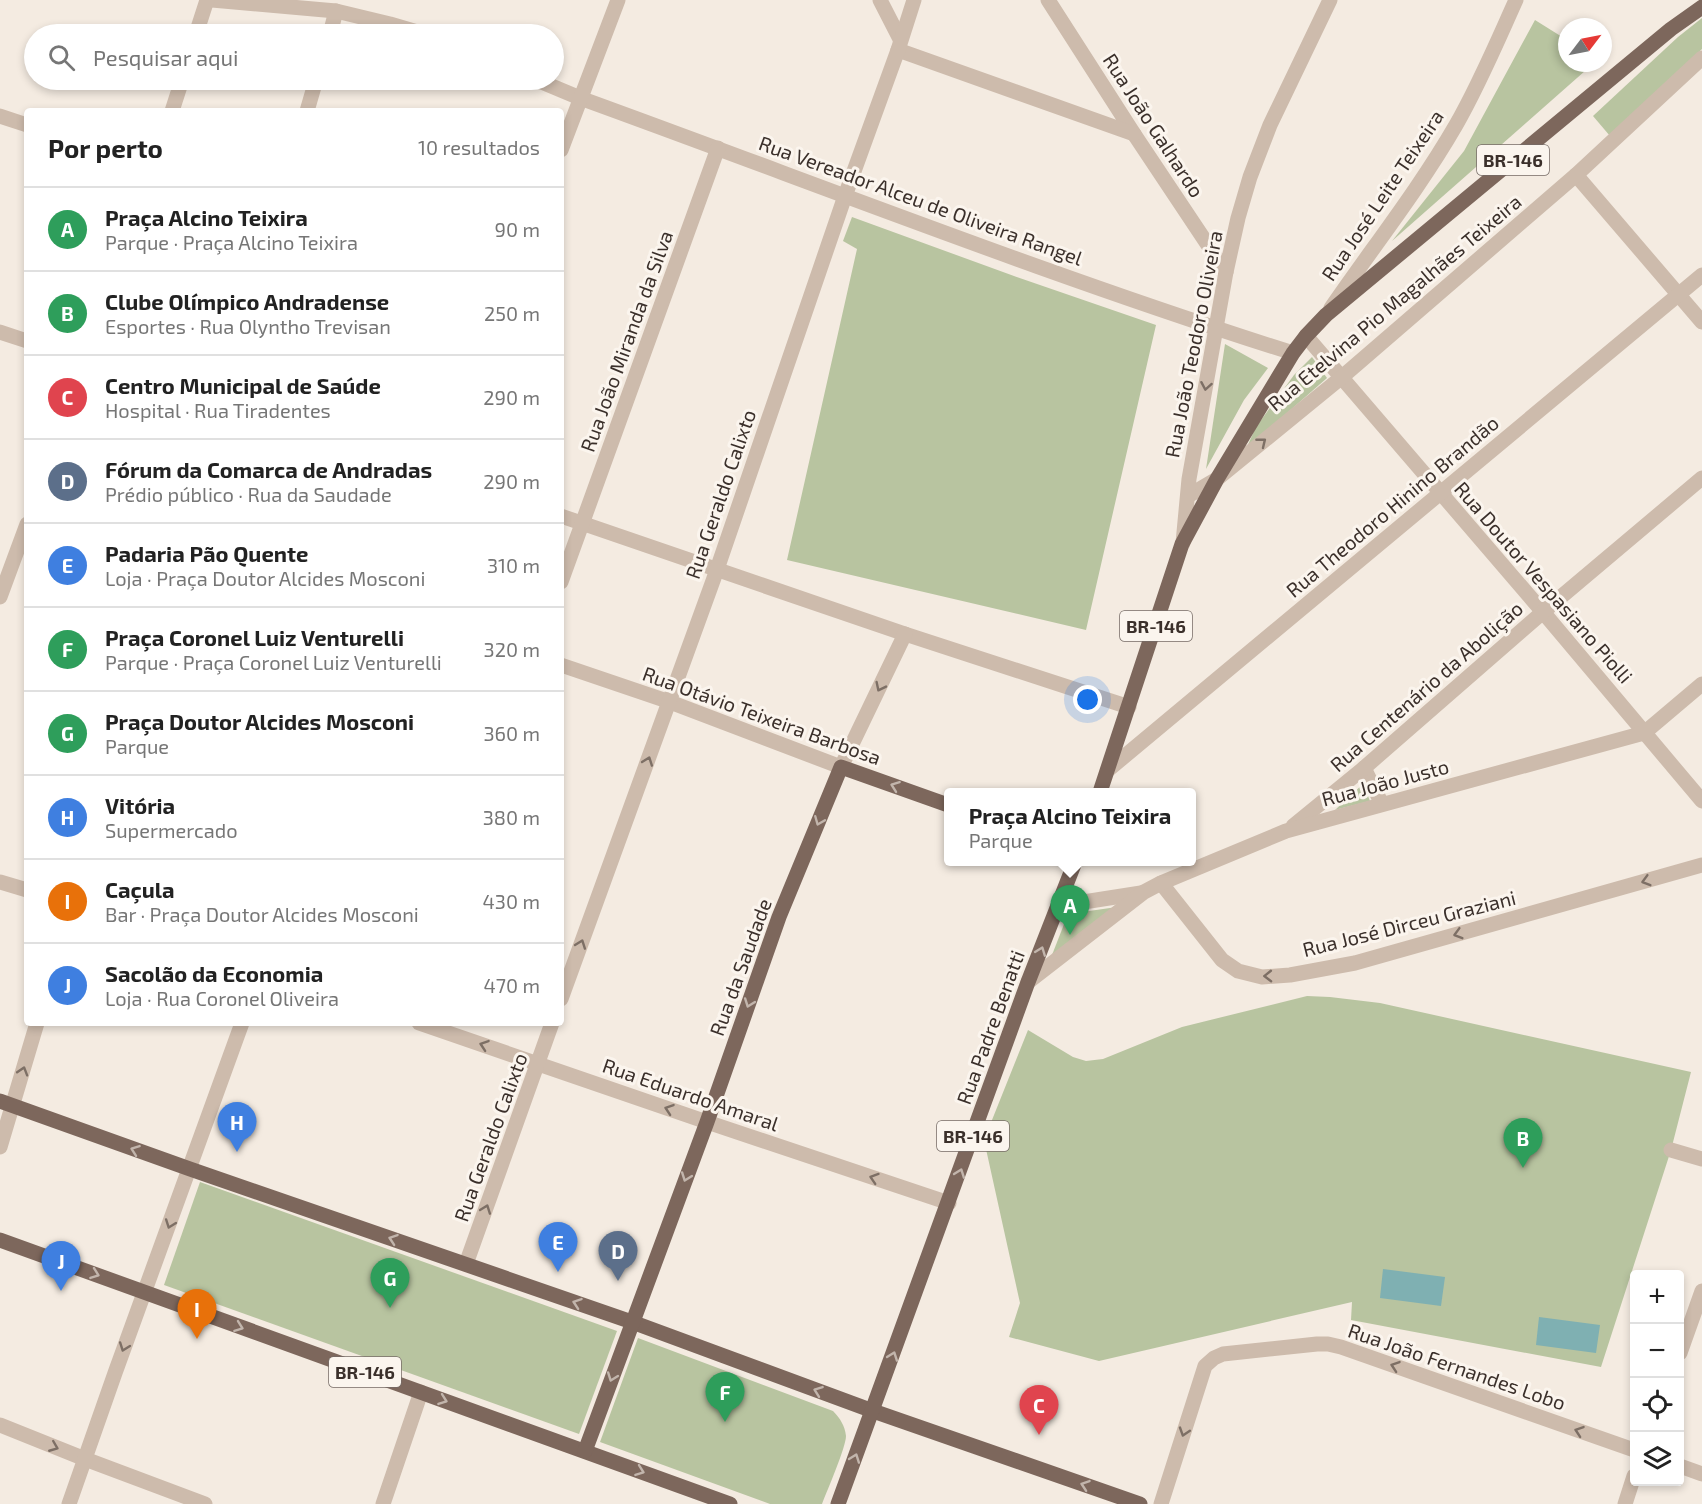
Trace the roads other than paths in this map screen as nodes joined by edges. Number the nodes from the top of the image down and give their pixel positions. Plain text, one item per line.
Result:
1 (207, 0) edge
2 (212, 0) edge
3 (618, 0) edge
4 (880, 0) edge
5 (914, 0) edge
6 (1048, 0) edge
7 (1330, 0) edge
8 (1516, 0) edge
9 (1702, 7) edge
10 (336, 11) junction
11 (199, 24) edge
12 (333, 24) edge
13 (390, 24) edge
14 (899, 45) junction
15 (1702, 58) edge
16 (179, 90) edge
17 (313, 90) edge
18 (561, 90) edge
19 (580, 98) junction
20 (173, 108) edge
21 (308, 108) edge
22 (0, 116) edge
23 (24, 124) edge
24 (1134, 134) junction
25 (564, 142) edge
26 (718, 148) junction
27 (1576, 175) junction
28 (845, 196) junction
29 (1226, 272) junction
30 (1702, 275) edge
31 (1678, 294) junction
32 (1326, 315) junction
33 (1702, 322) edge
34 (1216, 329) junction
35 (0, 332) edge
36 (1306, 336) junction
37 (24, 340) edge
38 (1293, 353) junction
39 (1342, 377) junction
40 (1702, 478) edge
41 (1217, 479) junction
42 (1440, 493) junction
43 (1188, 496) junction
44 (564, 517) edge
45 (582, 523) junction
46 (24, 532) edge
47 (1182, 544) junction
48 (717, 568) junction
49 (564, 574) edge
50 (0, 597) edge
51 (1544, 612) junction
52 (905, 634) junction
53 (564, 666) edge
54 (1702, 684) edge
55 (670, 702) junction
56 (1129, 706) junction
57 (1644, 733) junction
58 (841, 767) junction
59 (1364, 768) junction
60 (1108, 770) junction
61 (1101, 788) edge
62 (1702, 801) edge
63 (944, 804) edge
64 (1382, 804) junction
65 (1286, 831) junction
66 (1702, 865) edge
67 (1073, 866) edge
68 (0, 882) edge
69 (1161, 883) junction
70 (24, 889) edge
71 (1144, 892) junction
72 (1058, 906) junction
73 (1028, 982) junction
74 (564, 991) edge
75 (36, 1026) edge
76 (241, 1026) edge
77 (428, 1026) edge
78 (551, 1026) edge
79 (537, 1064) junction
80 (6, 1104) edge
81 (706, 1122) junction
82 (0, 1147) edge
83 (1671, 1150) dead end
84 (1702, 1160) edge
85 (190, 1170) junction
86 (949, 1203) junction
87 (0, 1240) edge
88 (466, 1264) junction
89 (145, 1292) junction
90 (1701, 1296) edge
91 (632, 1322) junction
92 (1684, 1342) edge
93 (421, 1392) junction
94 (873, 1411) junction
95 (0, 1425) edge
96 (1630, 1448) edge
97 (585, 1451) junction
98 (85, 1459) junction
99 (1684, 1467) edge
100 (1702, 1474) edge
101 (1631, 1486) edge
102 (69, 1504) edge
103 (205, 1504) edge
104 (383, 1504) edge
105 (730, 1504) edge
106 (838, 1504) edge
107 (1140, 1504) edge
108 (1161, 1504) edge
109 (1625, 1504) edge

1 - 11 street
2 - 10 street
3 - 19 street
4 - 14 street
5 - 14 street, Rua Geraldo Calixto
6 - 24 street, Rua João Galhardo
7 - 29 street, Rua João Teodoro Oliveira
8 - 32 street, Rua José Leite Teixeira
9 - 32 main road, BR-146
10 - 12 street
10 - 13 street
14 - 24 street
14 - 28 street, Rua Geraldo Calixto
15 - 27 street, Rua Etelvina Pio Magalhães Teixeira
16 - 20 street
17 - 21 street
18 - 19 street, Rua Vereador Alceu de Oliveira Rangel
19 - 25 street
19 - 26 street, Rua Vereador Alceu de Oliveira Rangel
22 - 23 street
24 - 29 street, Rua João Galhardo
26 - 28 street, Rua Vereador Alceu de Oliveira Rangel
26 - 45 street, Rua João Miranda da Silva
27 - 31 street
27 - 39 street, Rua Etelvina Pio Magalhães Teixeira
28 - 34 street, Rua Vereador Alceu de Oliveira Rangel
28 - 48 street, Rua Geraldo Calixto
29 - 34 street, Rua João Teodoro Oliveira
30 - 31 street, Rua Theodoro Hinino Brandão
31 - 33 street
31 - 42 street, Rua Theodoro Hinino Brandão
32 - 36 main road, BR-146
34 - 38 street, Rua Vereador Alceu de Oliveira Rangel
34 -> 43 street, Rua João Teodoro Oliveira
35 - 37 street
36 - 38 main road, BR-146
36 - 39 street, Rua Doutor Vespasiano Piolli
38 - 41 main road, Rua Etelvina Pio Magalhães Teixeira / BR-146
41 -> 39 street, Rua Etelvina Pio Magalhães Teixeira
39 - 42 street, Rua Doutor Vespasiano Piolli
40 - 51 street, Rua Centenário da Abolição
41 - 43 street
41 - 47 main road, Rua Etelvina Pio Magalhães Teixeira / BR-146
42 - 51 street, Rua Doutor Vespasiano Piolli
42 - 60 street, Rua Theodoro Hinino Brandão
43 - 47 street, Rua João Teodoro Oliveira
44 - 45 street
45 - 48 street
45 - 49 street, Rua João Miranda da Silva
46 - 50 street
47 - 56 main road, Rua João Teodoro Oliveira / BR-146
48 - 52 street
48 - 55 street, Rua Geraldo Calixto
51 - 57 street, Rua Doutor Vespasiano Piolli
51 - 59 street, Rua Centenário da Abolição
52 - 56 street
52 -> 58 street, Rua da Saudade
53 - 55 street, Rua Otávio Teixeira Barbosa
54 - 57 street
55 - 58 street, Rua Otávio Teixeira Barbosa
74 -> 55 street, Rua Geraldo Calixto
56 - 60 main road, BR-146
57 - 62 street, Rua Doutor Vespasiano Piolli
57 - 64 street, Rua João Justo
63 -> 58 main road, Rua Otávio Teixeira Barbosa
58 -> 81 main road, Rua da Saudade
59 - 64 street
59 - 65 street, Rua Centenário da Abolição
60 - 61 main road, BR-146
64 - 65 street, Rua João Justo
65 - 69 street, Rua João Justo
66 -> 69 street, Rua José Dirceu Graziani
67 - 72 main road, Rua Padre Benatti / BR-146
68 - 70 street
69 - 71 street, Rua João Justo
71 - 72 street
71 - 73 street
73 -> 72 main road, Rua Padre Benatti / BR-146
86 -> 73 main road, Rua Padre Benatti / BR-146
80 -> 75 street
76 - 85 street
79 -> 77 street, Rua Eduardo Amaral
78 - 79 street, Rua Geraldo Calixto
81 -> 79 street, Rua Eduardo Amaral
88 -> 79 street, Rua Geraldo Calixto
80 - 82 street
85 -> 80 main road
86 -> 81 street, Rua Eduardo Amaral
81 -> 91 main road, Rua da Saudade
83 - 84 street
88 -> 85 main road
85 -> 89 street
94 -> 86 main road, Rua Padre Benatti / BR-146
87 -> 89 main road, BR-146
91 -> 88 main road
89 -> 93 main road, BR-146
89 -> 98 street
90 - 92 street
94 -> 91 main road
91 -> 97 main road, Rua da Saudade
93 -> 97 main road, BR-146
93 - 104 street
106 -> 94 main road, BR-146
107 -> 94 main road
95 -> 98 street
96 -> 108 street, Rua João Fernandes Lobo
97 -> 105 main road, BR-146
98 - 102 street
98 - 103 street
99 - 100 street
101 - 109 street

